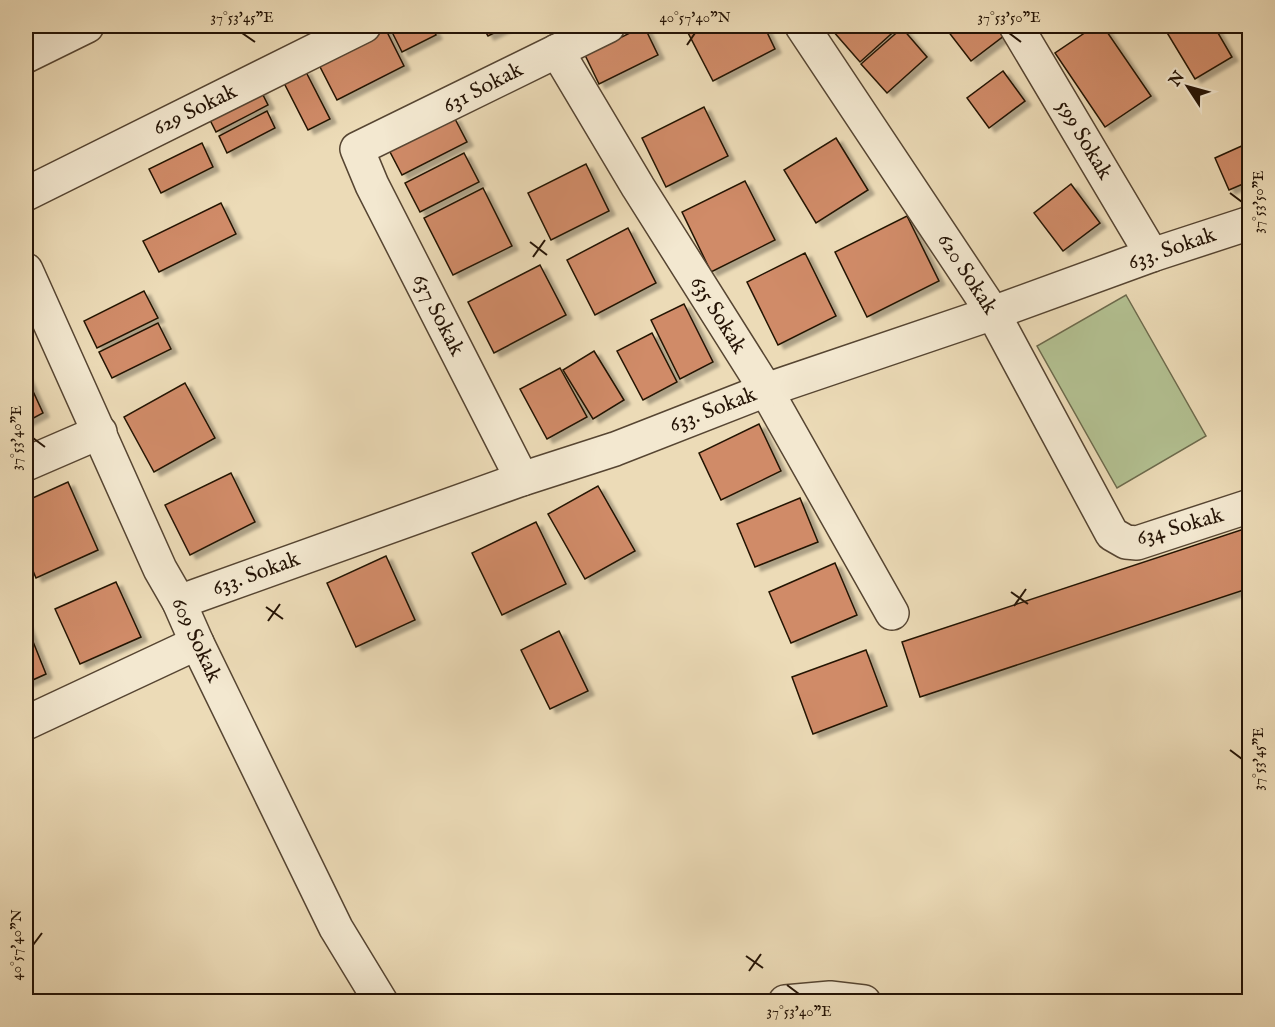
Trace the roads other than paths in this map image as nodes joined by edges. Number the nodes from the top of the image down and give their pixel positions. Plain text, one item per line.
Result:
1 (87, 26) edge
2 (364, 26) edge
3 (608, 26) edge
4 (802, 26) edge
5 (1016, 26) edge
6 (557, 51) junction
7 (26, 56) edge
8 (357, 149) joint
9 (26, 194) edge
10 (1250, 223) edge
11 (1152, 255) junction
12 (26, 270) edge
13 (993, 313) junction
14 (765, 390) junction
15 (100, 432) junction
16 (26, 464) edge
17 (522, 479) junction
18 (1250, 506) edge
19 (1112, 534) joint
20 (179, 602) junction
21 (892, 614) dead end
22 (197, 643) junction
23 (26, 723) edge
24 (381, 1002) edge
25 (785, 1002) edge
26 (864, 1002) edge

1 - 7 street
2 - 9 street, 629 Sokak
3 - 6 street, 631 Sokak
4 - 13 street, 620 Sokak
5 - 11 street, 599 Sokak
6 - 8 street, 631 Sokak
6 - 14 street, 635 Sokak
8 - 17 street, 637 Sokak
10 - 11 street, 633. Sokak
11 - 13 street, 633. Sokak
12 - 15 street, 609 Sokak
13 - 14 street, 633. Sokak
13 - 19 street, 620 Sokak
14 - 17 street, 633. Sokak
14 - 21 street, 635 Sokak
15 - 16 street
15 - 20 street, 609 Sokak
17 - 20 street, 633. Sokak
18 - 19 street, 634 Sokak
20 - 22 street, 609 Sokak
22 - 23 street
22 - 24 street, 609 Sokak
25 - 26 street

